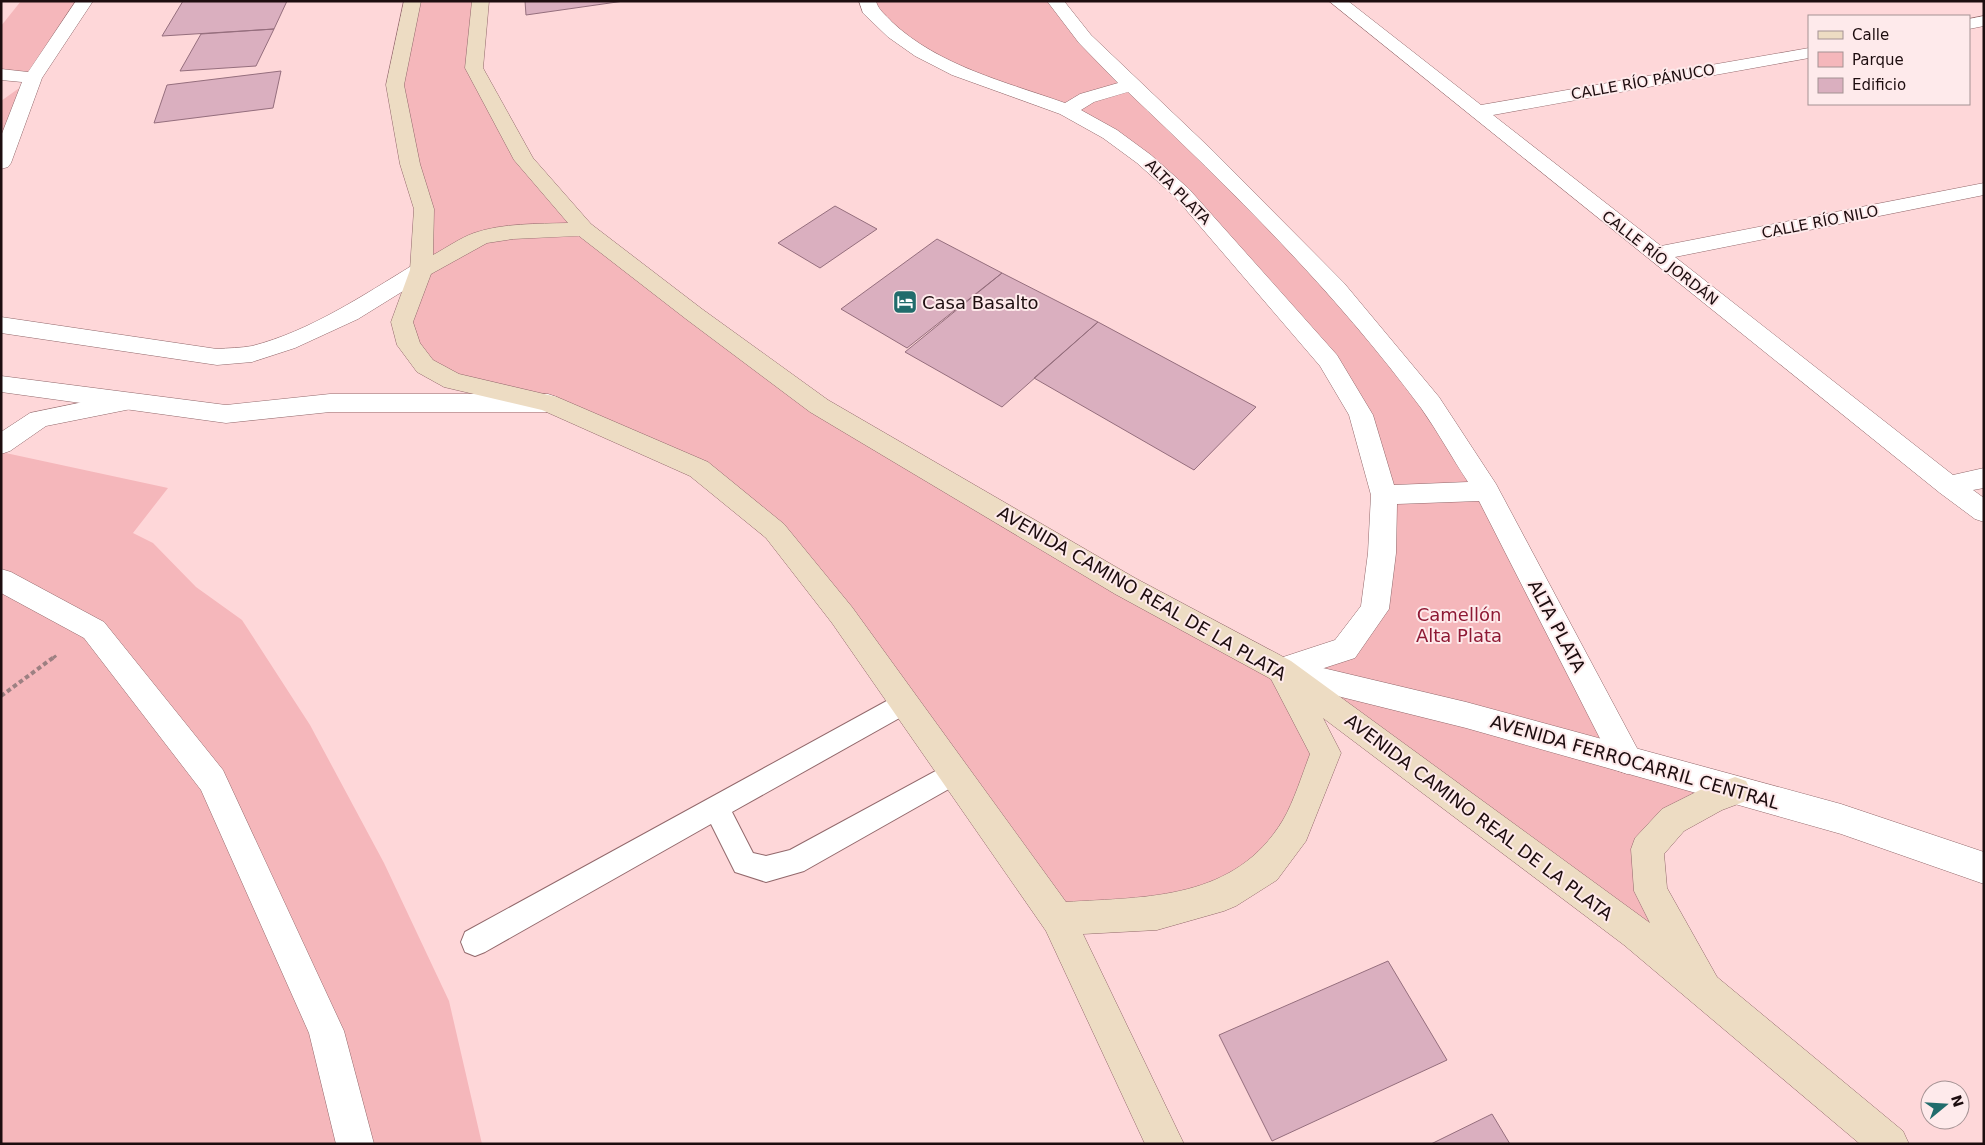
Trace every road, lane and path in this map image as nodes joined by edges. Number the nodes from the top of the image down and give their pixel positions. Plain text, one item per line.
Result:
1 (85, 1) edge
2 (413, 1) edge
3 (481, 1) edge
4 (867, 1) edge
5 (1055, 1) edge
6 (1337, 1) edge
7 (1984, 21) edge
8 (1970, 24) edge
9 (1808, 52) edge
10 (1, 74) edge
11 (33, 78) junction
12 (1131, 85) junction
13 (1068, 110) junction
14 (1476, 112) junction
15 (1, 163) edge
16 (1984, 189) edge
17 (584, 228) junction
18 (1656, 254) junction
19 (421, 270) junction
20 (1, 325) edge
21 (1, 384) edge
22 (127, 402) junction
23 (548, 403) junction
24 (1, 445) edge
25 (1984, 478) edge
26 (1949, 486) junction
27 (1487, 491) junction
28 (1384, 495) junction
29 (1984, 512) edge
30 (1, 580) edge
31 (94, 630) junction
32 (1281, 670) junction
33 (1, 696) edge
34 (903, 702) junction
35 (1627, 760) junction
36 (954, 773) junction
37 (1735, 791) junction
38 (716, 808) junction
39 (1984, 868) edge
40 (1058, 919) junction
41 (475, 942) dead end
42 (1708, 993) junction
43 (355, 1144) edge
44 (1164, 1144) edge
45 (1890, 1144) edge

1 - 11 street
2 - 19 main road
3 - 17 main road, AVENIDA CAMINO REAL DE LA PLATA
4 - 13 street, ALTA PLATA
5 - 12 street, ALTA PLATA
6 - 14 street, CALLE RÍO JORDÁN
7 - 8 street
9 - 14 street, CALLE RÍO PÁNUCO
10 - 11 street
11 - 15 street
12 - 13 street
12 - 27 street, ALTA PLATA
13 - 28 street, ALTA PLATA
14 - 18 street, CALLE RÍO JORDÁN
16 - 18 street, CALLE RÍO NILO
17 - 19 main road
17 - 32 main road, AVENIDA CAMINO REAL DE LA PLATA
18 - 26 street, CALLE RÍO JORDÁN
19 - 20 street
19 - 23 main road
21 - 22 street
22 - 23 street
22 - 24 street
23 - 34 main road
25 - 26 street
26 - 29 street, CALLE RÍO JORDÁN
27 - 28 street
27 - 35 street, ALTA PLATA
28 - 32 street, ALTA PLATA
30 - 31 street
31 - 33 path
31 - 43 street
32 - 35 street, AVENIDA FERROCARRIL CENTRAL
32 - 40 main road
32 - 42 main road, AVENIDA CAMINO REAL DE LA PLATA
34 - 36 main road
34 - 38 lane
35 - 37 street, AVENIDA FERROCARRIL CENTRAL
36 - 38 lane
36 - 40 main road
37 - 39 street, AVENIDA FERROCARRIL CENTRAL
37 - 42 main road
38 - 41 lane
40 - 44 main road
42 - 45 main road, AVENIDA CAMINO REAL DE LA PLATA

